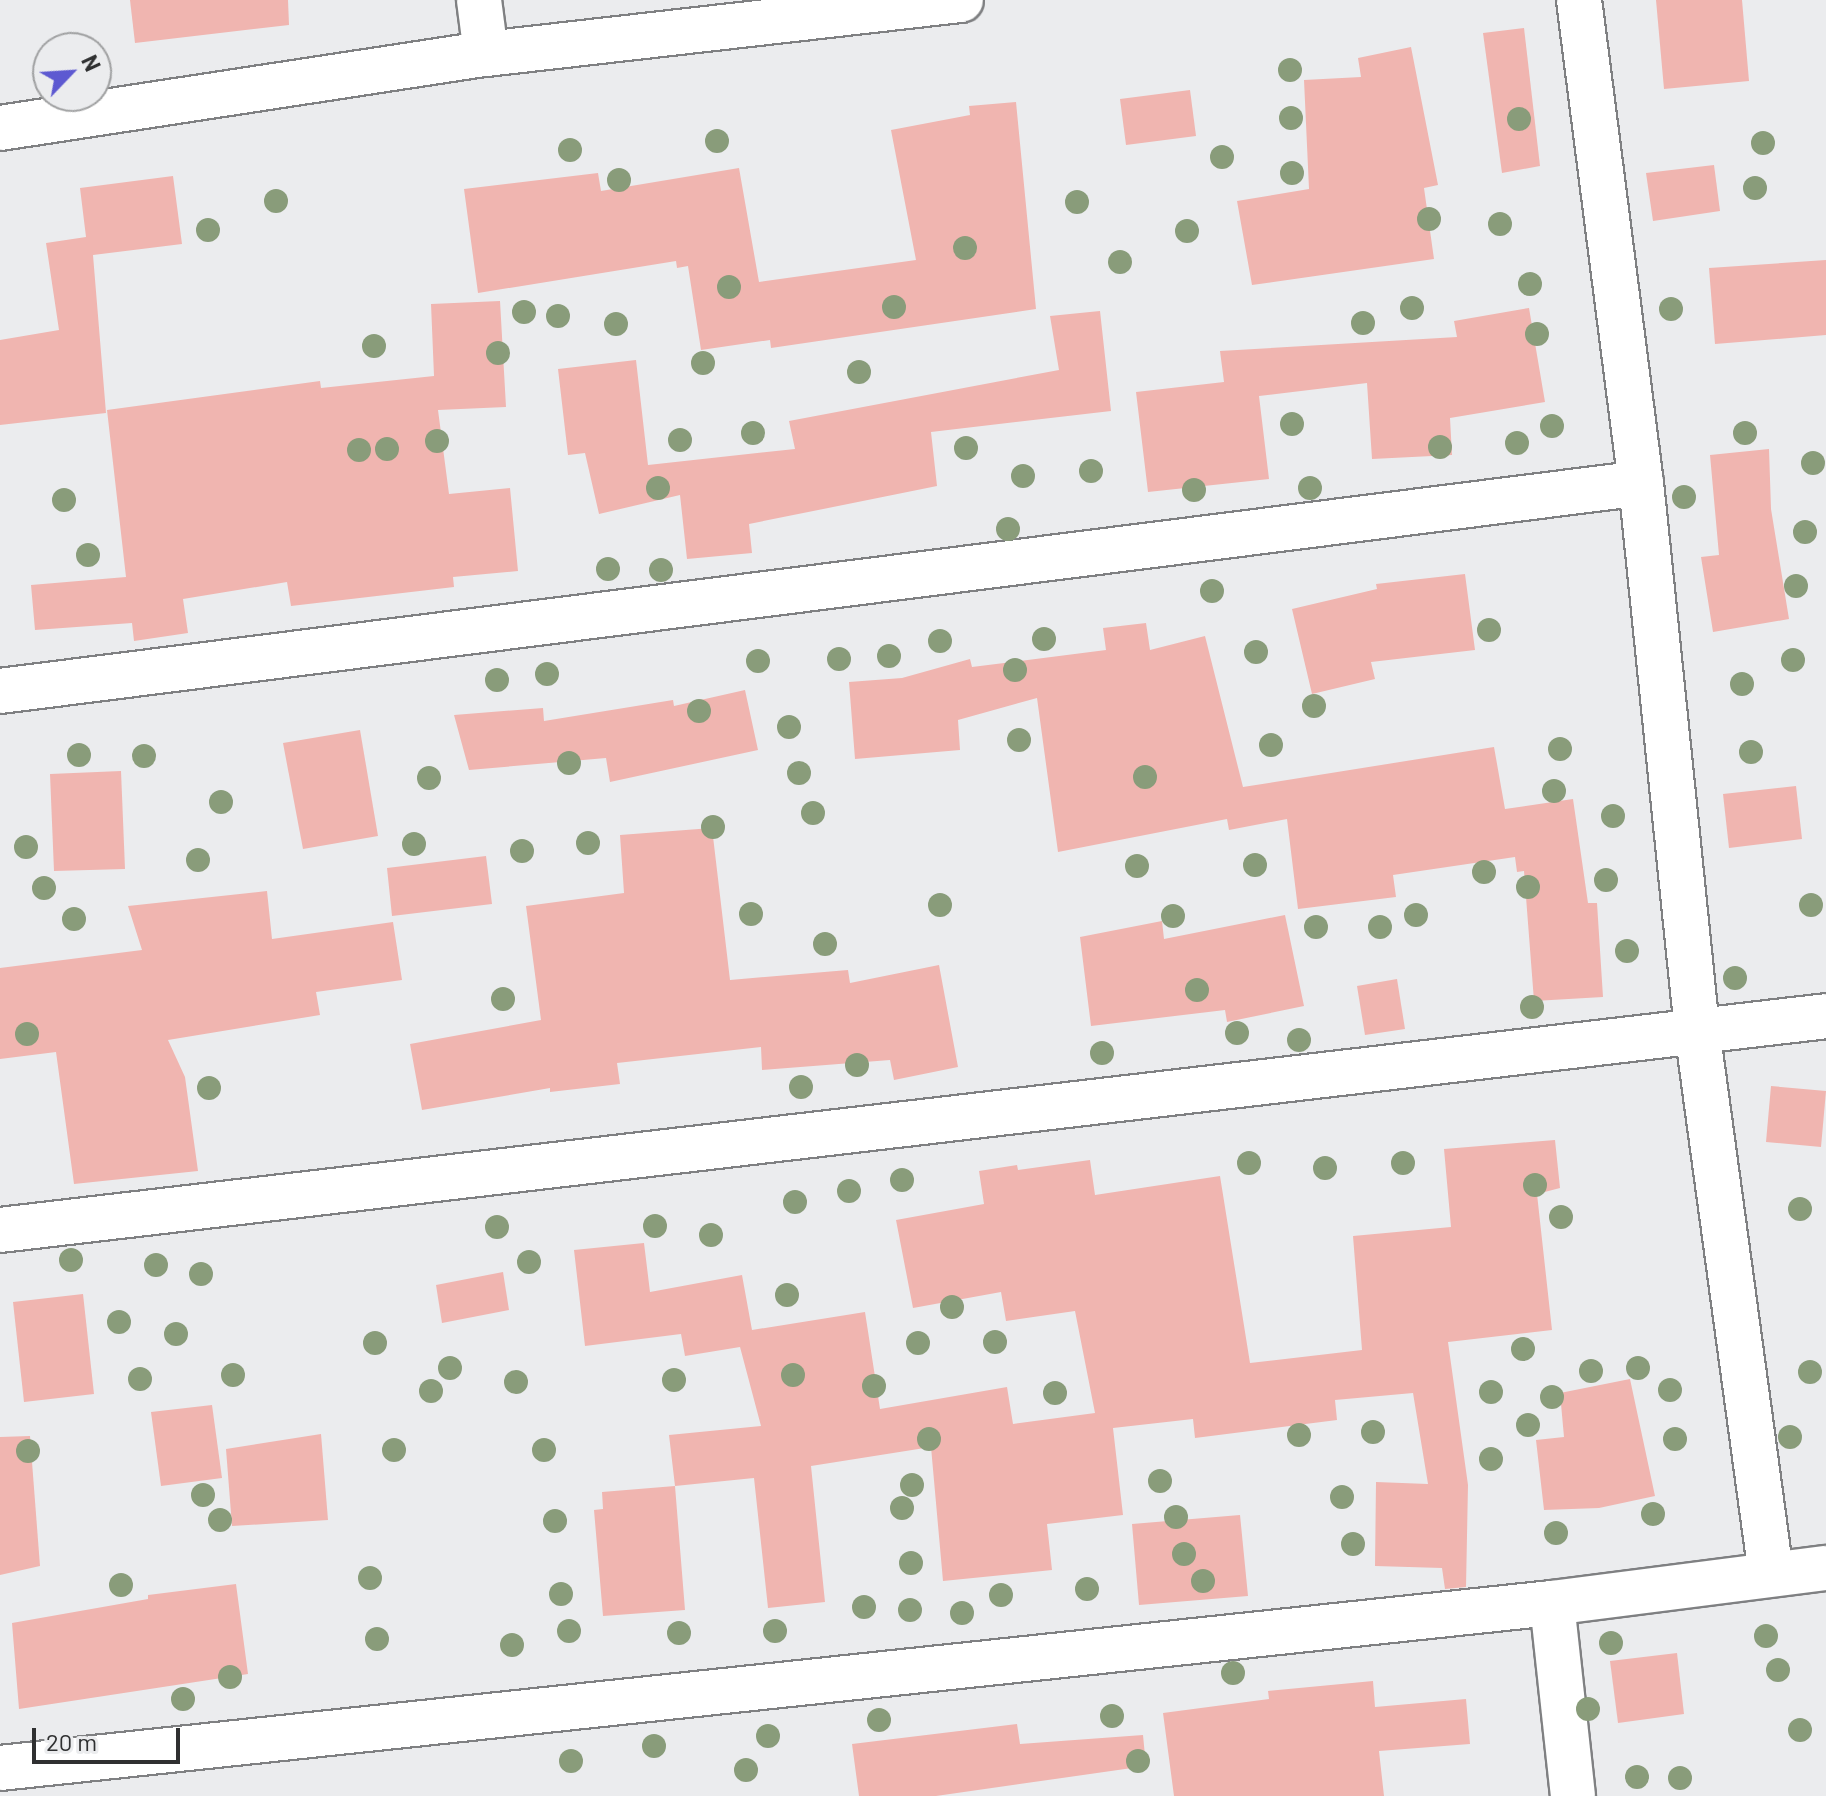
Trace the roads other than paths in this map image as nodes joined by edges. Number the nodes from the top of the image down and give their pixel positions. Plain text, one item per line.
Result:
1 (479, 0) edge
2 (961, 0) edge
3 (1579, 0) edge
4 (486, 54) junction
5 (0, 128) edge
6 (1641, 483) junction
7 (0, 691) edge
8 (1826, 1016) edge
9 (1697, 1030) junction
10 (0, 1230) edge
11 (1826, 1568) edge
12 (1771, 1574) junction
13 (1552, 1603) junction
14 (0, 1768) edge
15 (1573, 1796) edge

1 - 4 street
2 - 4 street
3 - 6 street
4 - 5 street
6 - 7 street
6 - 9 street
8 - 9 street
9 - 10 street
9 - 12 street
11 - 12 street
12 - 13 street
13 - 14 street
13 - 15 street

